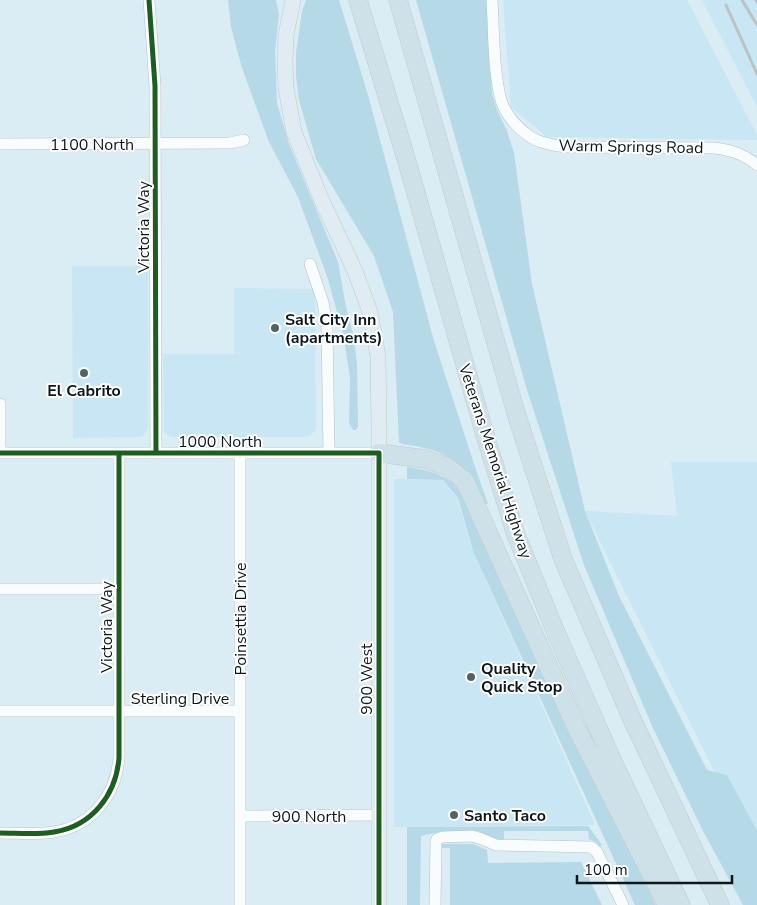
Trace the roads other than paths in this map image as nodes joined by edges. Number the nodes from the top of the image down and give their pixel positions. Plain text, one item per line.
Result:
1 (149, 0) edge
2 (293, 0) edge
3 (358, 0) edge
4 (398, 0) edge
5 (492, 0) edge
6 (244, 140) dead end
7 (155, 143) junction
8 (0, 144) edge
9 (757, 165) edge
10 (310, 264) dead end
11 (0, 404) edge
12 (0, 453) edge
13 (119, 453) junction
14 (156, 453) junction
15 (240, 453) junction
16 (329, 453) junction
17 (379, 453) junction
18 (0, 589) edge
19 (119, 589) junction
20 (0, 711) edge
21 (119, 711) junction
22 (240, 711) junction
23 (379, 815) junction
24 (240, 816) junction
25 (0, 833) edge
26 (240, 905) edge
27 (379, 905) edge
28 (435, 905) edge
29 (623, 905) edge
30 (667, 905) edge
31 (681, 905) edge
32 (720, 905) edge

1 - 7 street, Victoria Way
2 - 17 main road, 900 West
3 - 31 highway, Veterans Memorial Highway
4 - 32 highway, Veterans Memorial Highway
5 - 9 street, Warm Springs Road
6 - 7 street, 1100 North
7 - 8 street, 1100 North
7 - 14 street, Victoria Way
10 - 16 street
11 - 12 street
12 - 13 street, 1000 North
13 - 14 street, 1000 North
13 - 19 street, Victoria Way
14 - 15 street, 1000 North
15 - 16 street, 1000 North
15 - 22 street, Poinsettia Drive
16 - 17 street, 1000 North
17 - 23 main road, 900 West
17 - 30 highway
18 - 19 street
19 - 21 street, Victoria Way
20 - 21 street, Sterling Drive
21 - 22 street, Sterling Drive
21 - 25 street, Victoria Way
22 - 24 street, Poinsettia Drive
23 - 24 street, 900 North
23 - 27 main road, 900 West
24 - 26 street, Poinsettia Drive
28 - 29 street

